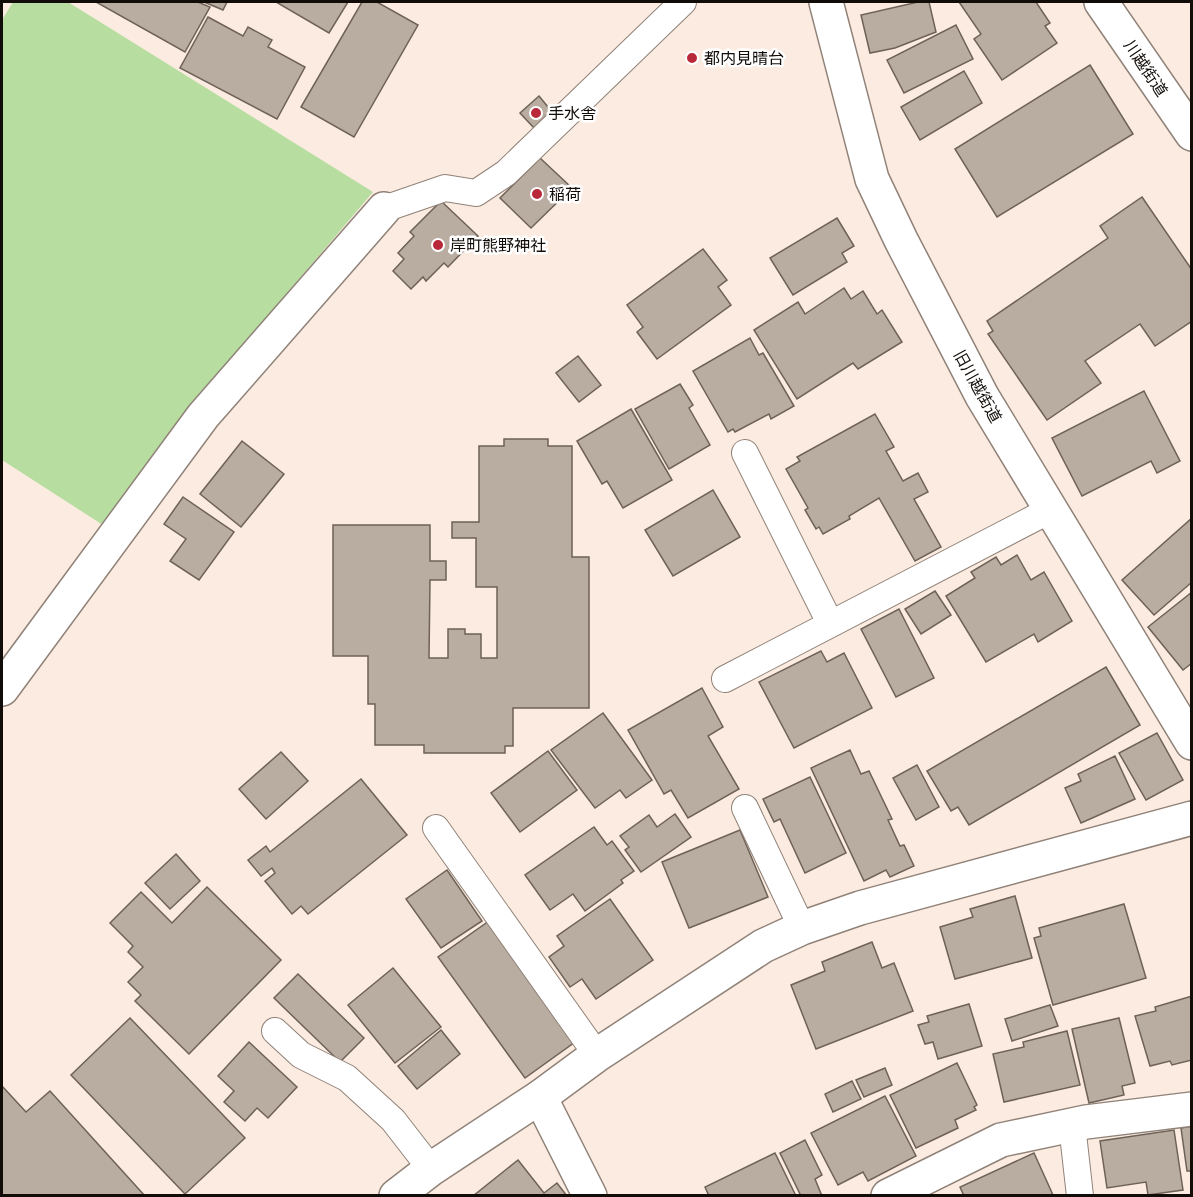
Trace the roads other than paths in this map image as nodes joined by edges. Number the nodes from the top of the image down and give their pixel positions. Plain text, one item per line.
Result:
1 (682, 2) edge
2 (826, 2) edge
3 (1101, 2) edge
4 (1191, 134) edge
5 (384, 209) joint
6 (745, 453) dead end
7 (1052, 509) junction
8 (830, 623) junction
9 (725, 679) dead end
10 (2, 689) edge
11 (1191, 743) edge
12 (745, 808) dead end
13 (1191, 818) edge
14 (436, 828) dead end
15 (802, 928) junction
16 (275, 1031) dead end
17 (597, 1055) junction
18 (540, 1096) junction
19 (1191, 1109) edge
20 (1072, 1125) junction
21 (431, 1169) junction
22 (396, 1196) edge
23 (590, 1196) edge
24 (888, 1196) edge
25 (1080, 1196) edge

1 - 5 lane
2 - 7 main road, 旧川越街道
3 - 4 main road, 川越街道
5 - 10 main road
6 - 8 lane
7 - 8 lane
7 - 11 main road, 旧川越街道
8 - 9 lane
12 - 15 lane
13 - 15 main road
14 - 17 lane
15 - 17 main road
16 - 21 lane
17 - 18 main road
18 - 21 main road
18 - 23 main road
19 - 20 main road
20 - 24 main road
20 - 25 lane
21 - 22 main road

